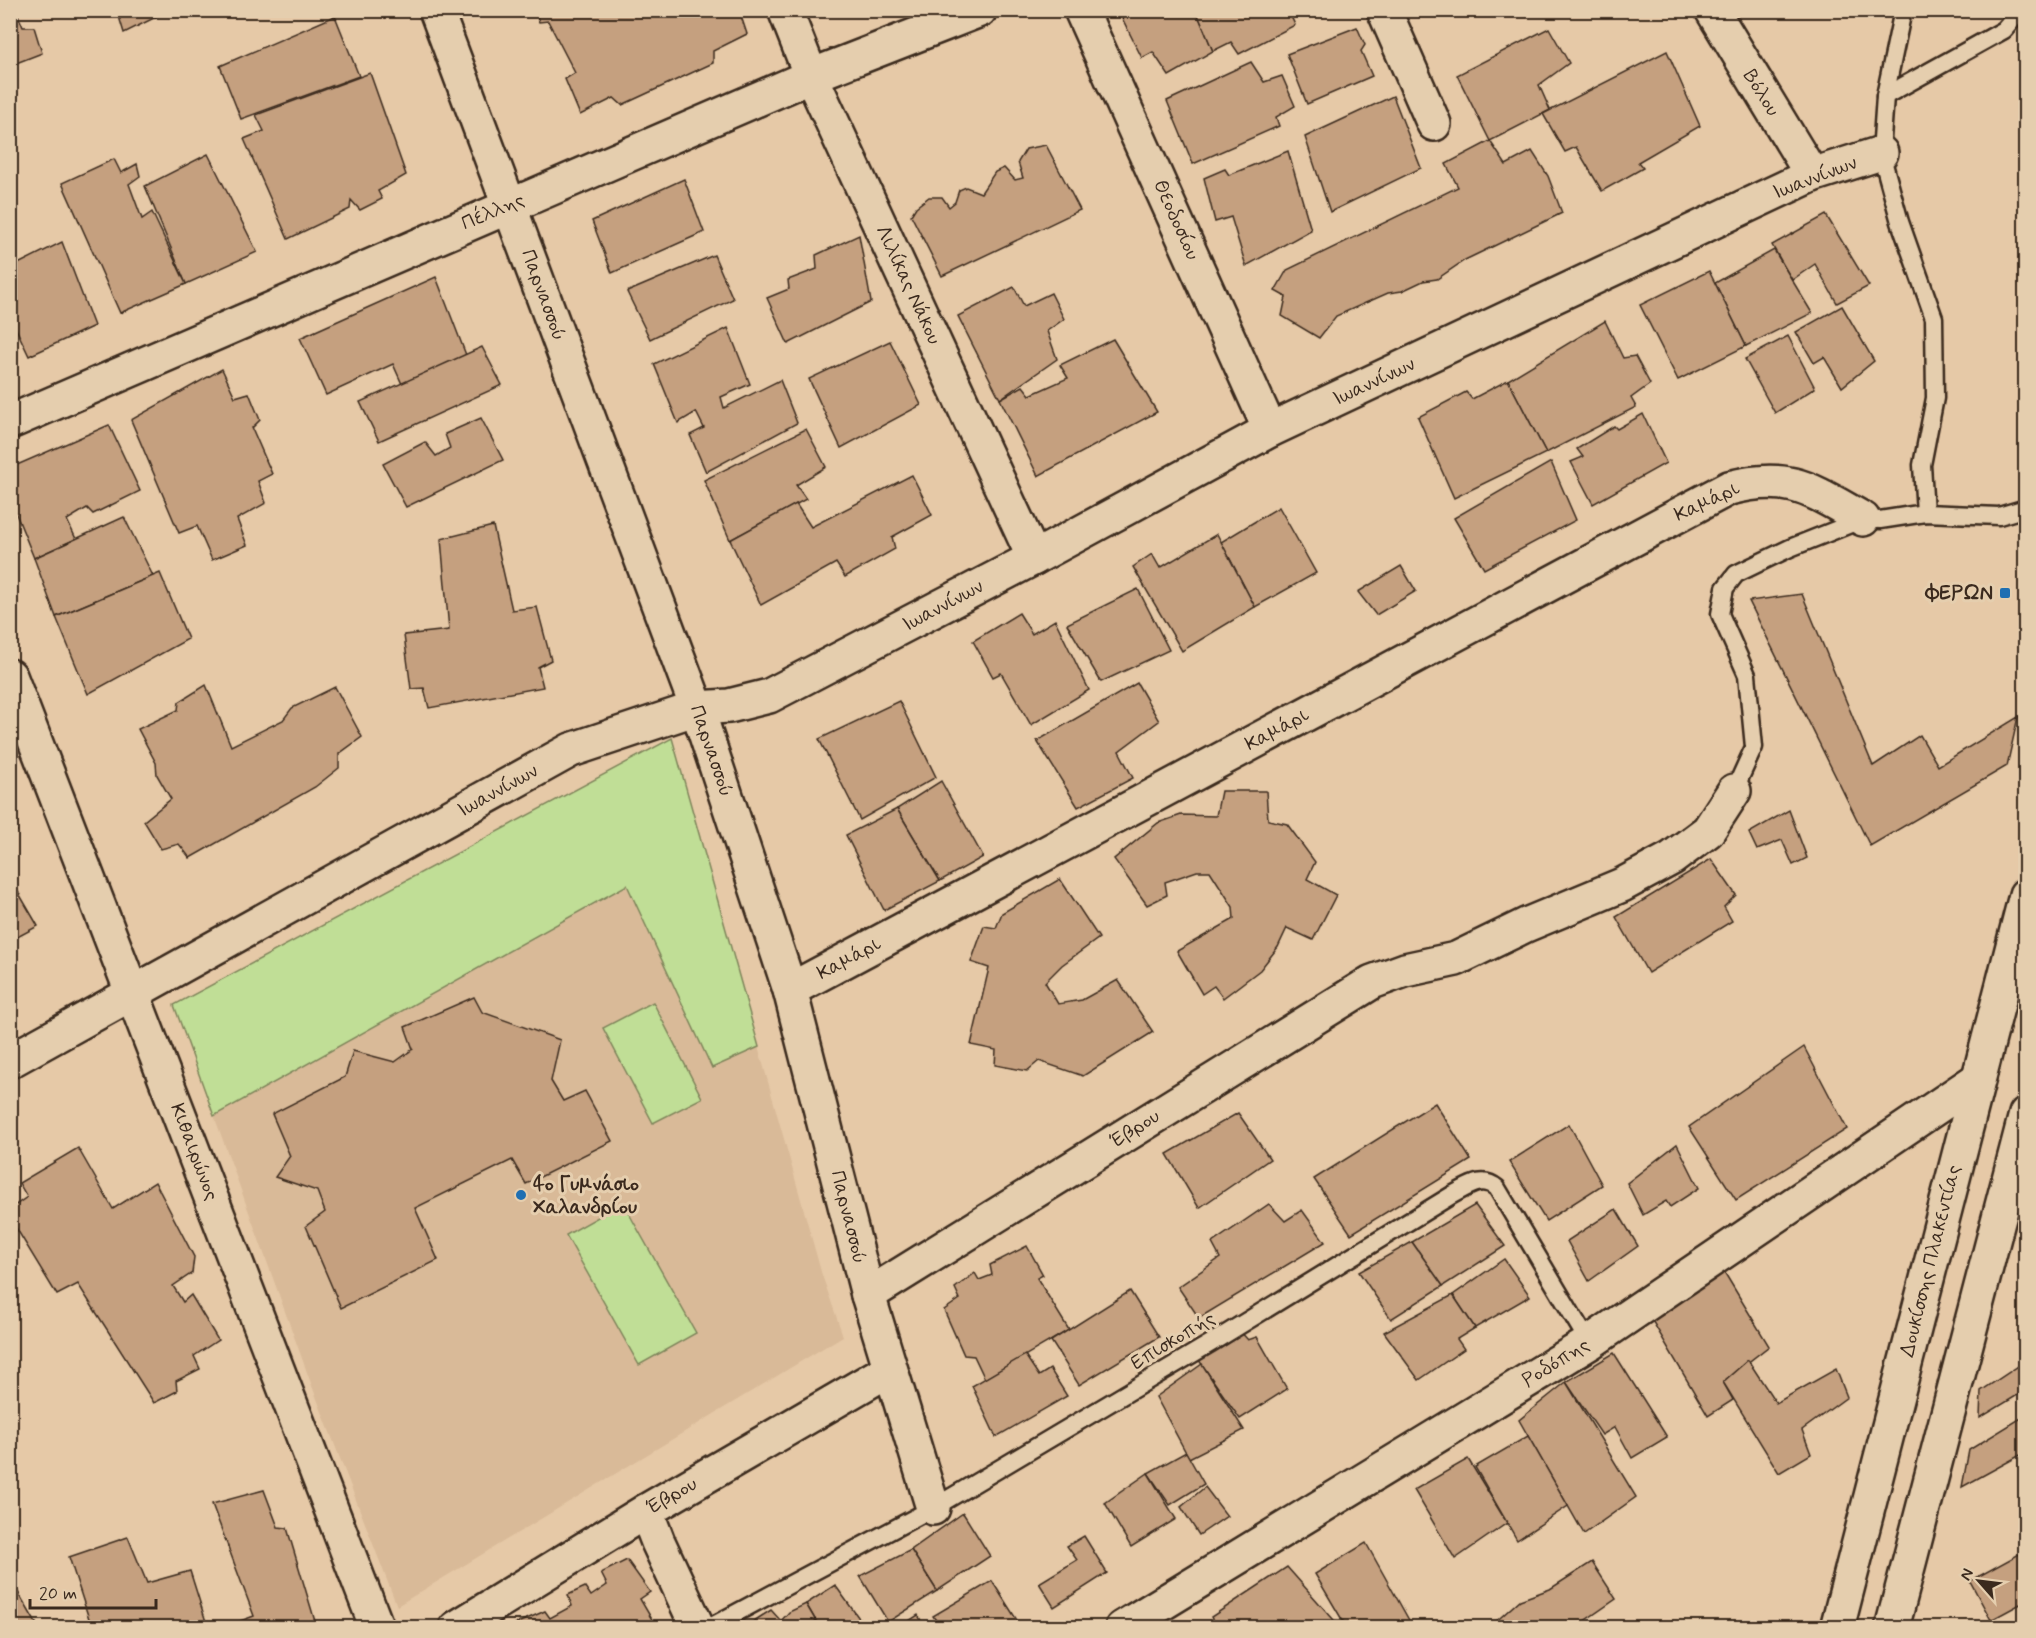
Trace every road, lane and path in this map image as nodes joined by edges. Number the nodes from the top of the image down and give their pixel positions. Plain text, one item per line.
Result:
1 (436, 10) edge
2 (785, 10) edge
3 (980, 10) edge
4 (1081, 10) edge
5 (1383, 10) edge
6 (1712, 10) edge
7 (1903, 10) edge
8 (2021, 10) edge
9 (811, 76) junction
10 (1885, 96) junction
11 (1434, 124) dead end
12 (1881, 153) junction
13 (1812, 175) junction
14 (510, 204) junction
15 (10, 422) edge
16 (1270, 430) junction
17 (2025, 508) edge
18 (1925, 513) junction
19 (1863, 519) junction
20 (1035, 558) junction
21 (10, 676) edge
22 (697, 708) junction
23 (1734, 791) joint
24 (2025, 895) edge
25 (790, 990) junction
26 (133, 994) junction
27 (10, 1061) edge
28 (1978, 1079) junction
29 (2025, 1114) edge
30 (868, 1295) junction
31 (1589, 1343) junction
32 (890, 1369) junction
33 (933, 1508) junction
34 (646, 1511) junction
35 (377, 1628) edge
36 (456, 1628) edge
37 (698, 1628) edge
38 (708, 1628) edge
39 (1122, 1628) edge
40 (1837, 1628) edge
41 (1892, 1628) edge

1 - 14 street, Παρνασσού
2 - 9 street, Λιλίκας Νάκου
3 - 9 street, Πέλλης
4 - 16 street, Θεοδοσίου
5 - 11 street
6 - 13 street, Βόλου
7 - 10 lane
8 - 10 lane
9 - 14 street, Πέλλης
9 - 20 street, Λιλίκας Νάκου
10 - 12 lane
12 - 13 street, Ιωαννίνων
12 - 18 lane
13 - 16 street, Ιωαννίνων
14 - 15 street, Πέλλης
14 - 22 street, Παρνασσού
16 - 20 street, Ιωαννίνων
17 - 18 lane
18 - 19 lane
19 - 23 lane
19 - 25 street, Καμάρι
20 - 22 street, Ιωαννίνων
21 - 26 street, Κιθαιρώνος
22 - 25 street, Παρνασσού
22 - 26 street, Ιωαννίνων
23 - 30 street, Έβρου
24 - 28 street, Δουκίσσης Πλακεντίας
25 - 30 street, Παρνασσού
26 - 27 street, Ιωαννίνων
26 - 35 street, Κιθαιρώνος
28 - 31 street, Ροδόπης
28 - 40 street, Δουκίσσης Πλακεντίας
29 - 41 street
30 - 32 street, Παρνασσού
31 - 33 lane, Επισκοπής
31 - 39 street, Ροδόπης
32 - 33 street, Παρνασσού
32 - 34 street, Έβρου
33 - 38 lane, Επισκοπής
34 - 36 street, Έβρου
34 - 37 street

